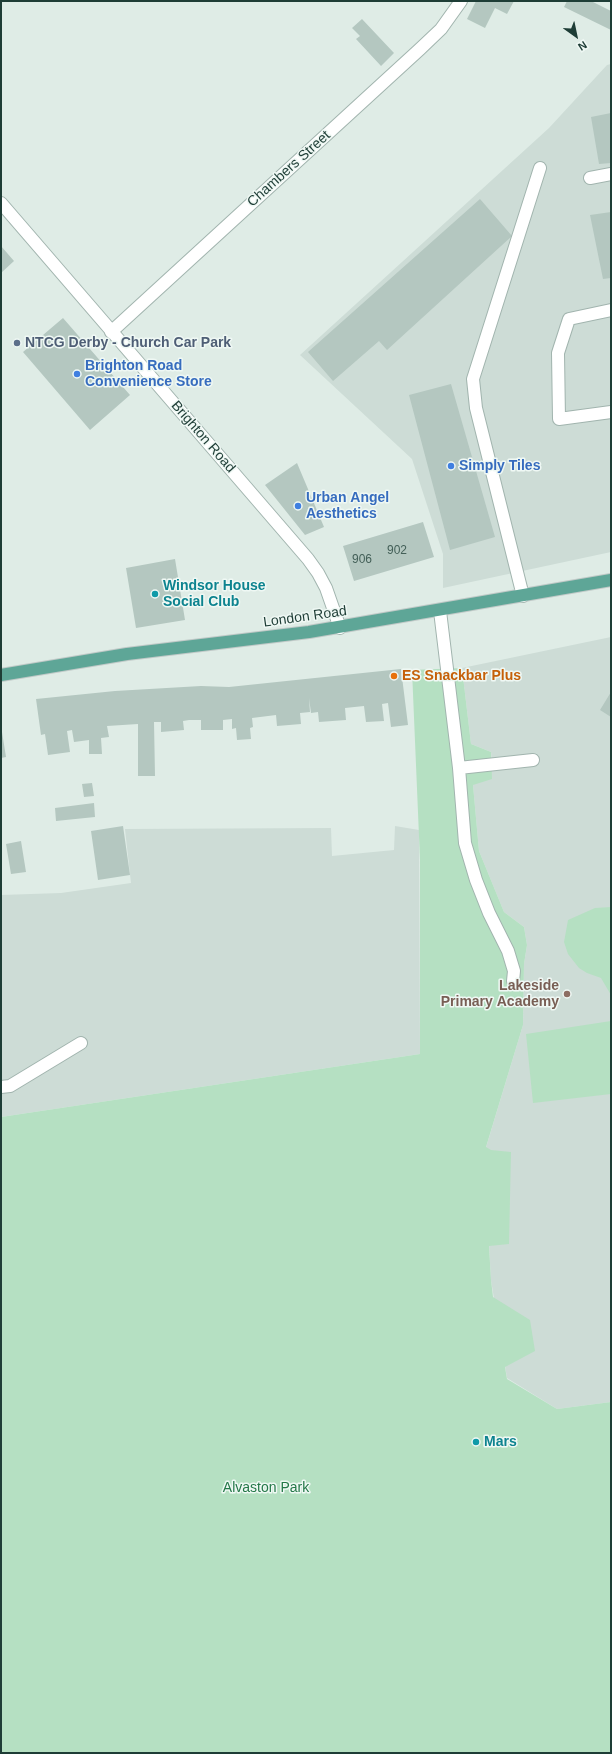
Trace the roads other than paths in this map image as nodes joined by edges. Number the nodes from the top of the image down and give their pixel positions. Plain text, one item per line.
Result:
1 (460, 1) edge
2 (540, 168) dead end
3 (611, 174) edge
4 (590, 178) dead end
5 (1, 203) edge
6 (611, 310) edge
7 (111, 332) junction
8 (611, 412) edge
9 (611, 580) edge
10 (523, 596) junction
11 (440, 611) junction
12 (340, 628) junction
13 (1, 675) edge
14 (533, 760) dead end
15 (460, 768) junction
16 (513, 981) dead end
17 (81, 1043) dead end
18 (1, 1087) edge

1 - 7 street, Chambers Street
2 - 10 street
3 - 4 street
5 - 7 street, Brighton Road
6 - 8 street
7 - 12 street, Brighton Road
9 - 10 main road, London Road
10 - 11 main road, London Road
11 - 12 main road, London Road
11 - 15 street
12 - 13 main road, London Road
14 - 15 street
15 - 16 street
17 - 18 street

